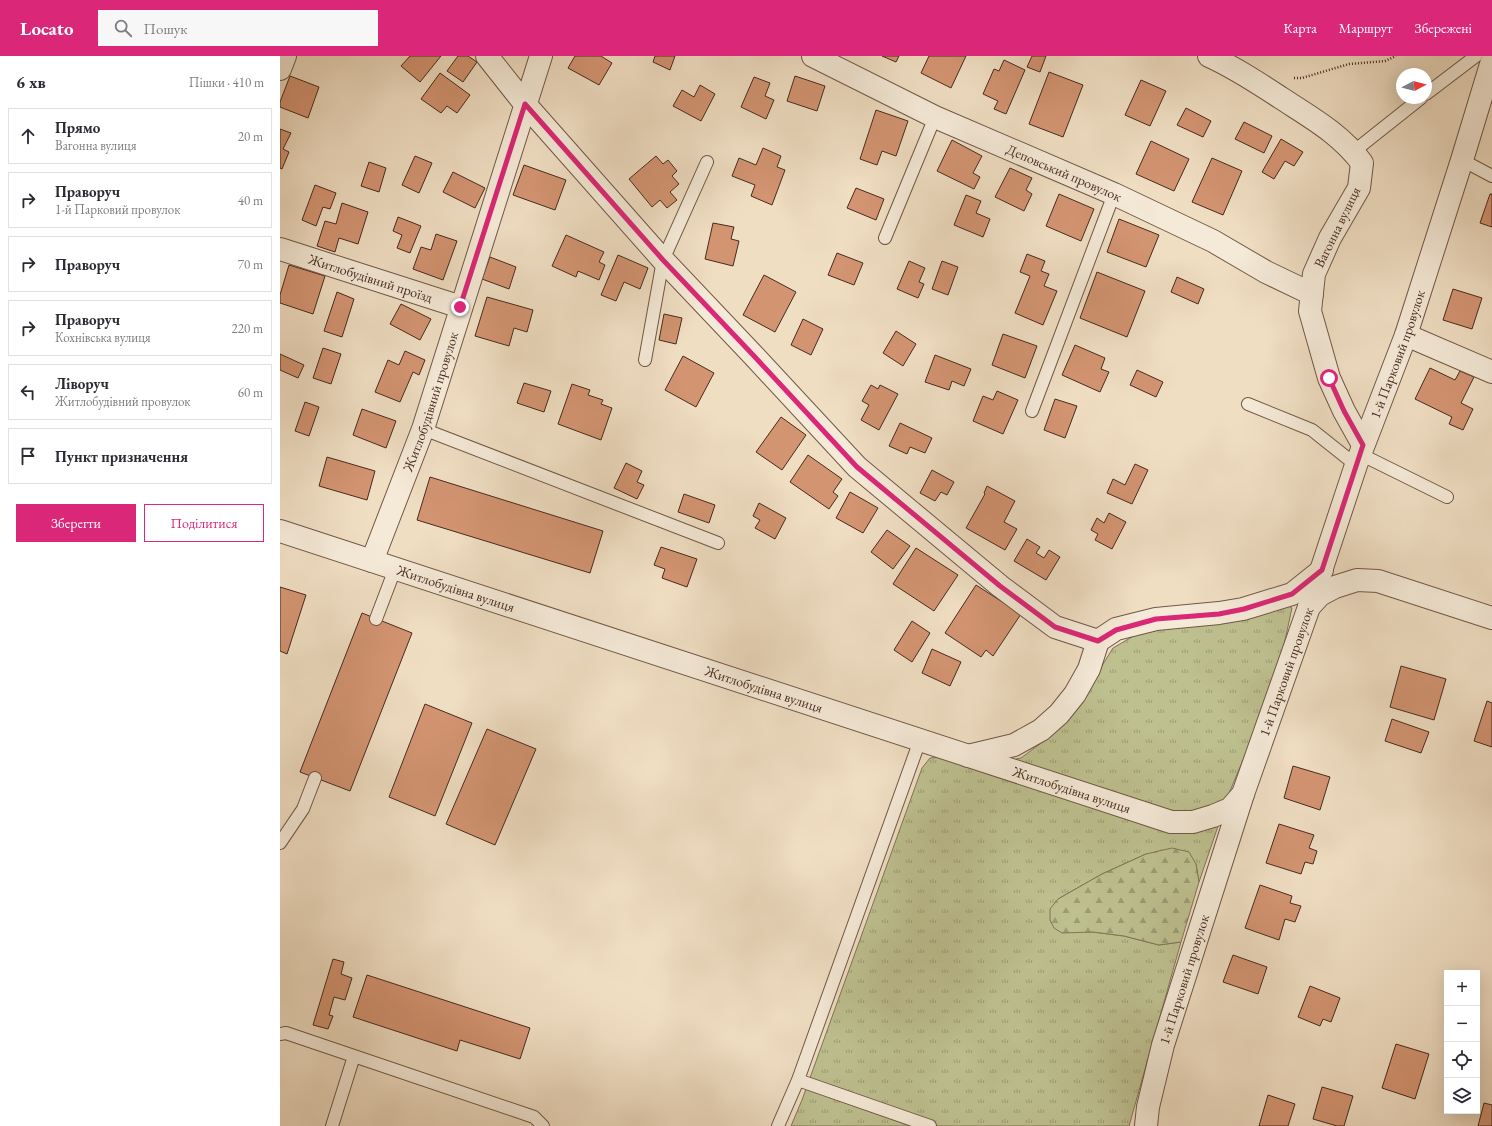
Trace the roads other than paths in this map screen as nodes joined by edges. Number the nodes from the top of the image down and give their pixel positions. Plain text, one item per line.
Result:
1 (285, 56) edge
2 (487, 56) edge
3 (541, 56) edge
4 (813, 56) edge
5 (1209, 56) edge
6 (1476, 56) edge
7 (1492, 61) edge
8 (280, 69) edge
9 (1432, 89) edge
10 (525, 104) junction
11 (1413, 104) edge
12 (935, 117) junction
13 (1353, 152) junction
14 (1462, 160) junction
15 (707, 162) dead end
16 (1492, 176) edge
17 (1114, 194) junction
18 (886, 238) dead end
19 (280, 249) edge
20 (663, 260) junction
21 (1312, 294) junction
22 (460, 307) junction
23 (1406, 335) junction
24 (645, 360) dead end
25 (1492, 372) edge
26 (1248, 404) dead end
27 (1032, 411) dead end
28 (423, 429) junction
29 (1360, 454) junction
30 (1447, 497) dead end
31 (280, 531) edge
32 (718, 543) dead end
33 (372, 561) junction
34 (395, 569) junction
35 (1322, 570) junction
36 (1309, 607) junction
37 (1492, 618) edge
38 (376, 619) dead end
39 (1098, 641) junction
40 (920, 740) junction
41 (968, 756) junction
42 (315, 778) dead end
43 (1243, 794) junction
44 (280, 843) edge
45 (280, 1034) edge
46 (354, 1056) junction
47 (798, 1080) junction
48 (332, 1126) edge
49 (543, 1126) edge
50 (778, 1126) edge
51 (930, 1126) edge
52 (1146, 1126) edge

1 - 8 street
2 - 10 street
3 - 10 street, Житлобудівний провулок
4 - 12 street, Деповський провулок
5 - 13 street, Вагонна вулиця
6 - 9 lane
7 - 14 street, 1-й Парковий провулок
10 - 20 street
10 - 22 street, Житлобудівний провулок
11 - 13 lane
12 - 17 street, Деповський провулок
12 - 18 lane
13 - 21 street, Вагонна вулиця
14 - 16 lane
14 - 23 street, 1-й Парковий провулок
15 - 20 lane
17 - 21 street, Деповський провулок
17 - 27 lane
19 - 22 street, Житлобудівний проїзд
20 - 24 lane
20 - 39 street
21 - 29 street, Вагонна вулиця
22 - 28 street, Житлобудівний провулок
23 - 25 street
23 - 29 street, 1-й Парковий провулок
26 - 29 lane
28 - 32 lane
28 - 33 street, Житлобудівний провулок
29 - 30 lane
29 - 35 street, 1-й Парковий провулок
31 - 33 street, Житлобудівна вулиця
33 - 34 street, Житлобудівна вулиця
34 - 38 lane
34 - 40 street, Житлобудівна вулиця
35 - 36 street, 1-й Парковий провулок
35 - 39 street
36 - 37 street
36 - 43 street, 1-й Парковий провулок
39 - 41 street
40 - 41 street, Житлобудівна вулиця
40 - 47 lane
41 - 43 street, Житлобудівна вулиця
42 - 44 lane
43 - 52 street, 1-й Парковий провулок
45 - 46 lane
46 - 48 lane
46 - 49 lane
47 - 50 lane
47 - 51 lane

